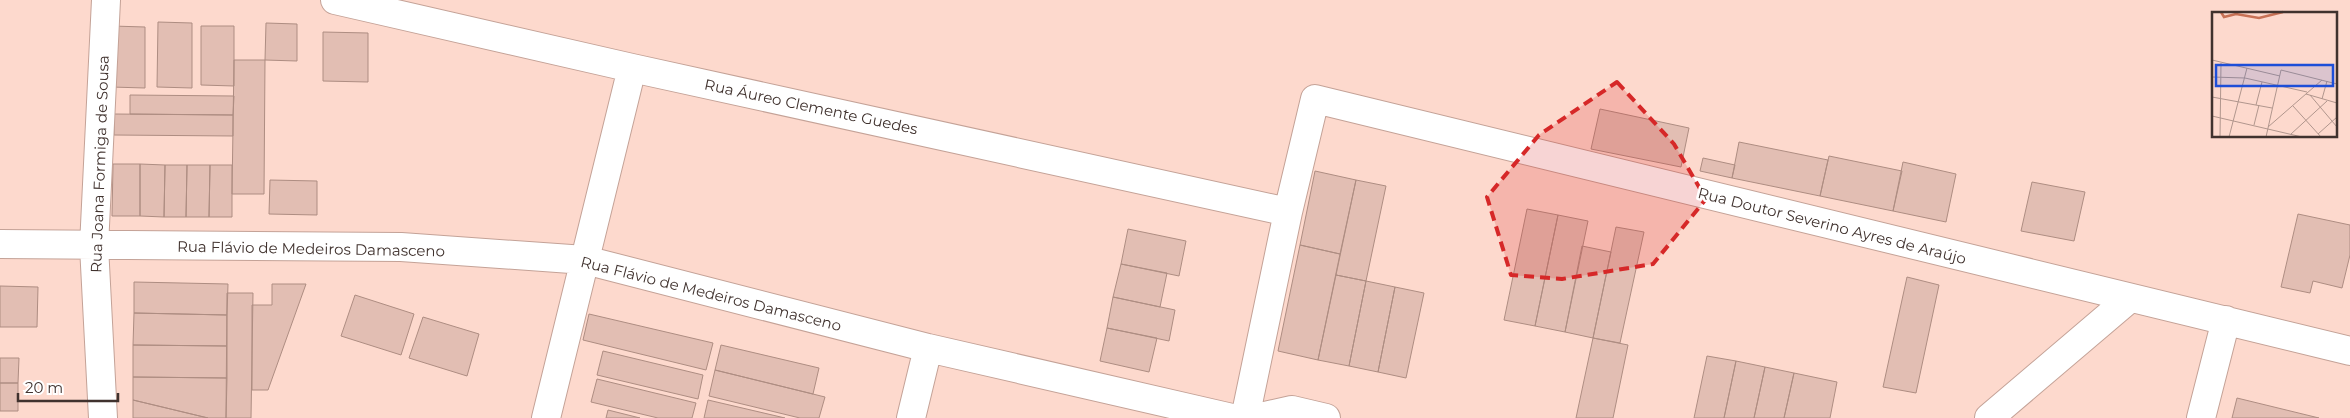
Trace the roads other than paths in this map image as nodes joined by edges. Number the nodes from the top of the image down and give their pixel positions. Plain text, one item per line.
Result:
1 (106, 0) edge
2 (335, 0) edge
3 (632, 68) junction
4 (1288, 212) junction
5 (0, 244) edge
6 (94, 246) junction
7 (585, 260) junction
8 (2130, 298) junction
9 (2226, 320) junction
10 (928, 348) junction
11 (2350, 351) edge
12 (103, 418) edge
13 (546, 418) edge
14 (911, 418) edge
15 (1232, 418) edge
16 (1245, 418) edge
17 (1256, 418) edge
18 (1326, 418) edge
19 (1989, 418) edge
20 (2201, 418) edge

1 - 6 street, Rua Joana Formiga de Sousa
2 - 3 street, Rua Áureo Clemente Guedes
3 - 4 street, Rua Áureo Clemente Guedes
3 - 7 street
4 - 8 street, Rua Doutor Severino Ayres de Araújo
4 - 16 street
5 - 6 street, Rua Flávio de Medeiros Damasceno
6 - 7 street, Rua Flávio de Medeiros Damasceno
6 - 12 street, Rua Joana Formiga de Sousa
7 - 10 street, Rua Flávio de Medeiros Damasceno
7 - 13 street
8 - 9 street, Rua Doutor Severino Ayres de Araújo
8 - 19 street
9 - 11 street, Rua Doutor Severino Ayres de Araújo
9 - 20 street
10 - 14 street
10 - 15 street, Rua Flávio de Medeiros Damasceno
17 - 18 street

